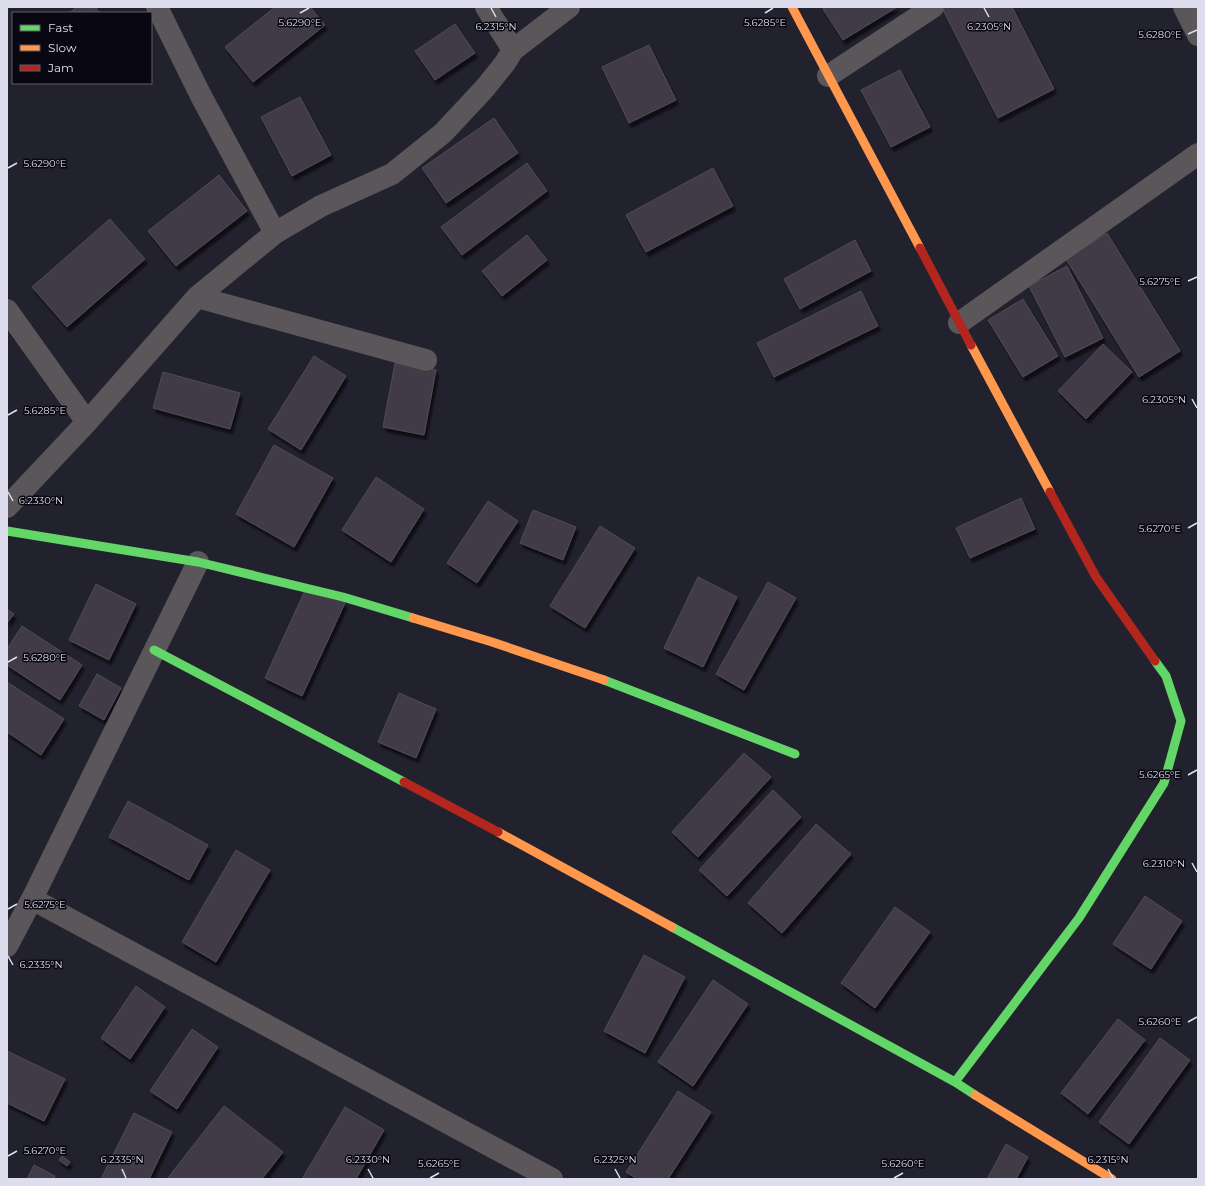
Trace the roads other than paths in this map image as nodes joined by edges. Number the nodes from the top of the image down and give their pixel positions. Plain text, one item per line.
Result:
1 (157, 7) edge
2 (486, 7) edge
3 (569, 7) edge
4 (792, 7) edge
5 (933, 7) edge
6 (1184, 7) edge
7 (1198, 35) edge
8 (513, 50) junction
9 (828, 76) junction
10 (1198, 154) edge
11 (275, 233) junction
12 (197, 297) junction
13 (7, 310) edge
14 (959, 323) junction
15 (426, 360) dead end
16 (87, 422) junction
17 (7, 507) edge
18 (7, 531) edge
19 (198, 562) junction
20 (154, 650) junction
21 (795, 754) dead end
22 (32, 899) junction
23 (7, 946) edge
24 (955, 1082) junction
25 (552, 1179) edge
26 (1112, 1179) edge

1 - 11 street
2 - 8 street
3 - 8 street
4 - 9 street
5 - 9 street
6 - 7 street
8 - 11 street
9 - 14 street
10 - 14 street
11 - 12 street
12 - 15 street
12 - 16 street
13 - 16 street
14 - 24 street
16 - 17 street
18 - 19 street
19 - 20 street
19 - 21 street
20 - 22 street
20 - 24 street
22 - 23 street
22 - 25 street
24 - 26 street

